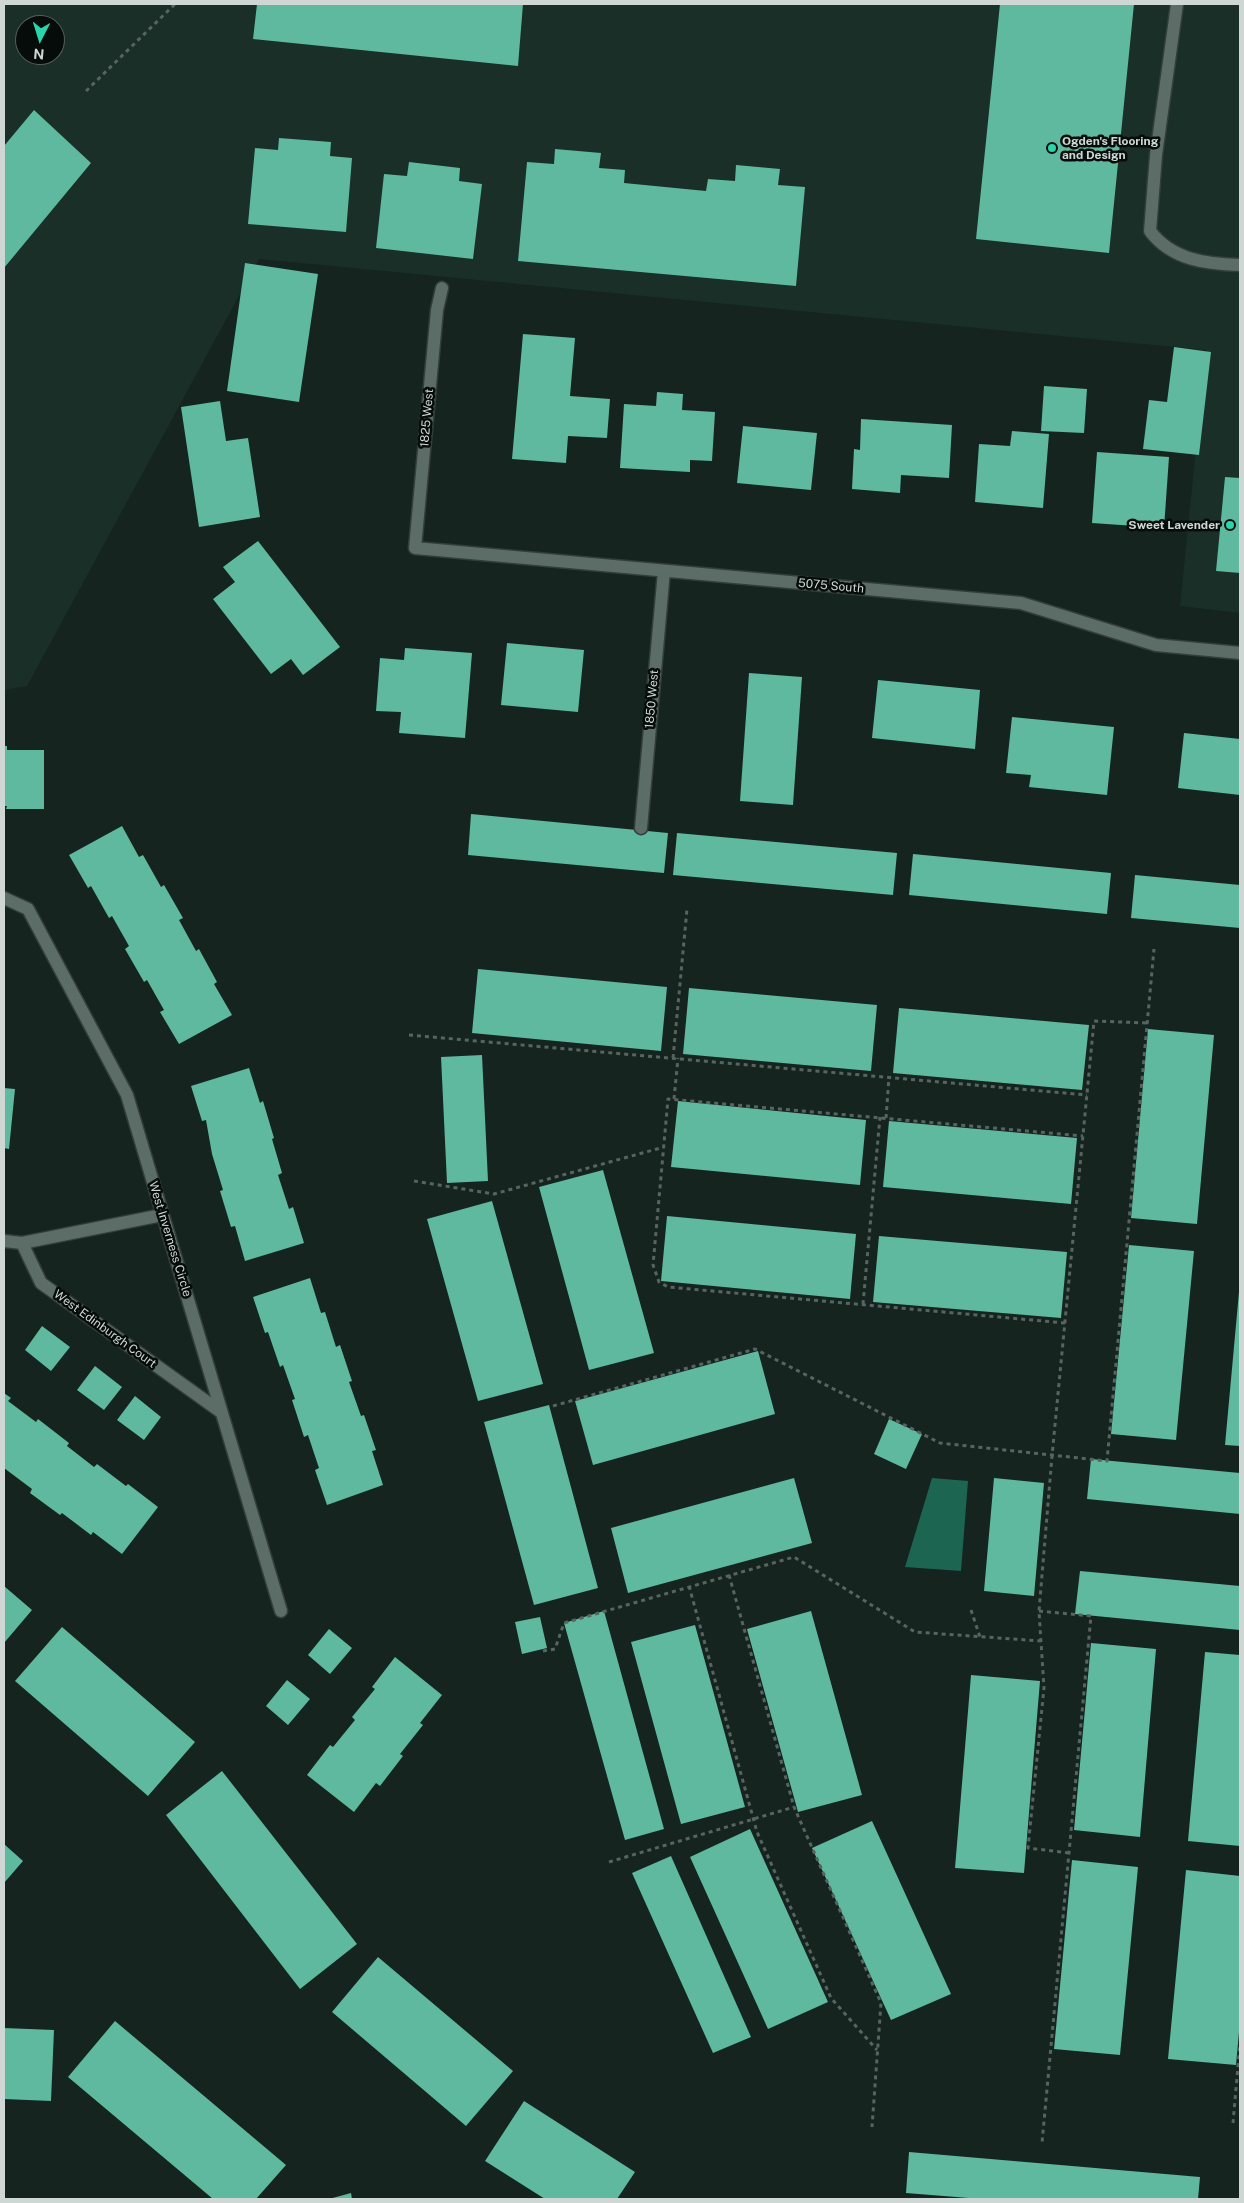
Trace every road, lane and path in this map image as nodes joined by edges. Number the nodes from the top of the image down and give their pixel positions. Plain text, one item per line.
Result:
1 (175, 4) edge
2 (1178, 4) edge
3 (86, 91) dead end
4 (1240, 265) edge
5 (442, 288) dead end
6 (415, 548) joint
7 (664, 571) junction
8 (1240, 653) edge
9 (641, 828) dead end
10 (4, 898) edge
11 (687, 909) dead end
12 (1154, 949) dead end
13 (1147, 1023) junction
14 (409, 1035) dead end
15 (673, 1058) junction
16 (678, 1058) junction
17 (889, 1077) junction
18 (1087, 1095) junction
19 (674, 1099) junction
20 (880, 1117) junction
21 (886, 1118) junction
22 (1083, 1136) junction
23 (664, 1147) junction
24 (414, 1181) dead end
25 (162, 1215) junction
26 (4, 1241) edge
27 (22, 1243) junction
28 (863, 1304) junction
29 (1065, 1322) junction
30 (553, 1406) dead end
31 (221, 1412) junction
32 (1052, 1456) junction
33 (729, 1575) junction
34 (689, 1586) junction
35 (971, 1610) dead end
36 (281, 1611) dead end
37 (1039, 1612) junction
38 (980, 1637) junction
39 (1041, 1641) junction
40 (543, 1651) dead end
41 (794, 1807) junction
42 (753, 1820) junction
43 (1069, 1853) junction
44 (609, 1862) dead end
45 (1240, 2043) edge
46 (878, 2050) junction
47 (1233, 2123) dead end
48 (872, 2127) dead end
49 (1042, 2144) dead end

1 - 3 path
2 - 4 street
5 - 6 street, 1825 West
6 - 7 street, 5075 South
7 - 8 street, 5075 South
7 - 9 street, 1850 West
10 - 25 street, West Inverness Circle
11 - 15 path
12 - 13 path
13 - 18 path
13 - 32 path
14 - 15 path
15 - 16 path
16 - 17 path
16 - 19 path
17 - 18 path
17 - 21 path
18 - 22 path
19 - 20 path
19 - 23 path
20 - 21 path
20 - 28 path
21 - 22 path
22 - 29 path
23 - 24 path
23 - 28 path
25 - 27 street
25 - 31 street, West Inverness Circle
26 - 27 street
27 - 31 street, West Edinburgh Court
28 - 29 path
29 - 32 path
30 - 32 path
31 - 36 street, West Inverness Circle
32 - 37 path
33 - 34 path
33 - 38 path
33 - 41 path
34 - 40 path
34 - 42 path
35 - 38 path
37 - 39 path
37 - 43 path
38 - 39 path
39 - 43 path
41 - 42 path
41 - 46 path
42 - 44 path
42 - 46 path
43 - 49 path
45 - 47 path
46 - 48 path

